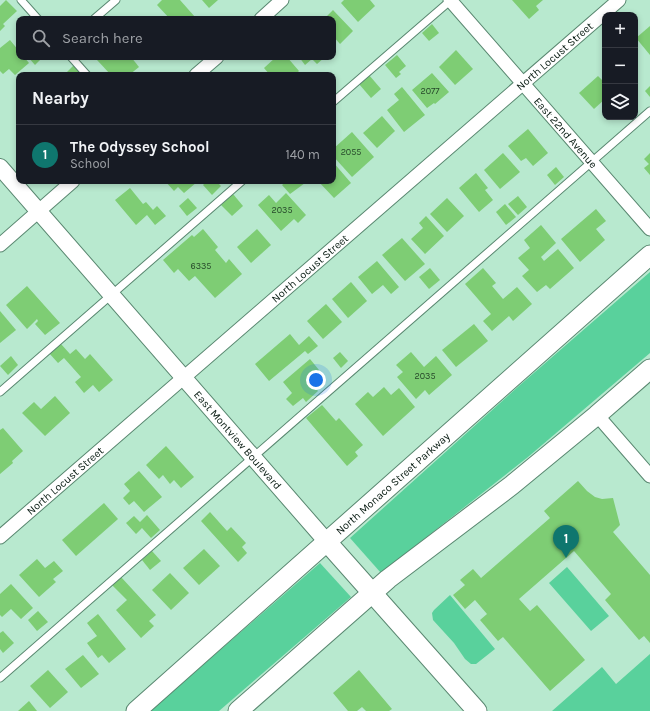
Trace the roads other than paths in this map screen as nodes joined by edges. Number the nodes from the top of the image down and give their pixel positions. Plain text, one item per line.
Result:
1 (21, 0) edge
2 (116, 0) edge
3 (282, 0) edge
4 (450, 0) edge
5 (619, 0) edge
6 (35, 16) edge
7 (97, 16) edge
8 (264, 16) edge
9 (74, 60) edge
10 (214, 60) edge
11 (84, 72) edge
12 (200, 72) edge
13 (523, 84) junction
14 (336, 99) edge
15 (650, 111) edge
16 (591, 162) junction
17 (0, 167) edge
18 (70, 184) edge
19 (239, 184) edge
20 (38, 211) junction
21 (650, 228) edge
22 (0, 245) edge
23 (650, 255) edge
24 (111, 294) junction
25 (650, 369) edge
26 (183, 378) junction
27 (0, 392) edge
28 (597, 415) junction
29 (253, 458) junction
30 (650, 476) edge
31 (0, 538) edge
32 (327, 542) junction
33 (373, 592) junction
34 (0, 678) edge
35 (469, 708) edge
36 (136, 711) edge
37 (238, 711) edge

1 - 6 lane
2 - 7 lane
3 - 8 street
4 - 13 street, East 22nd Avenue
4 - 14 lane
5 - 13 street, North Locust Street
9 - 11 lane
10 - 12 street
13 - 16 street, East 22nd Avenue
13 - 26 street, North Locust Street
15 - 16 lane
16 - 21 street, East 22nd Avenue
16 - 29 lane
17 - 20 street, East Montview Boulevard
18 - 20 street
19 - 24 lane
20 - 22 street
20 - 24 street, East Montview Boulevard
23 - 32 main road, North Monaco Street Parkway
24 - 26 street, East Montview Boulevard
24 - 27 lane
25 - 28 main road
26 - 29 street, East Montview Boulevard
26 - 31 street, North Locust Street
28 - 30 street
28 - 33 main road
29 - 32 street, East Montview Boulevard
29 - 34 lane
32 - 33 main road, East Montview Boulevard
32 - 36 main road, North Monaco Street Parkway
33 - 35 main road, East Montview Boulevard
33 - 37 main road

